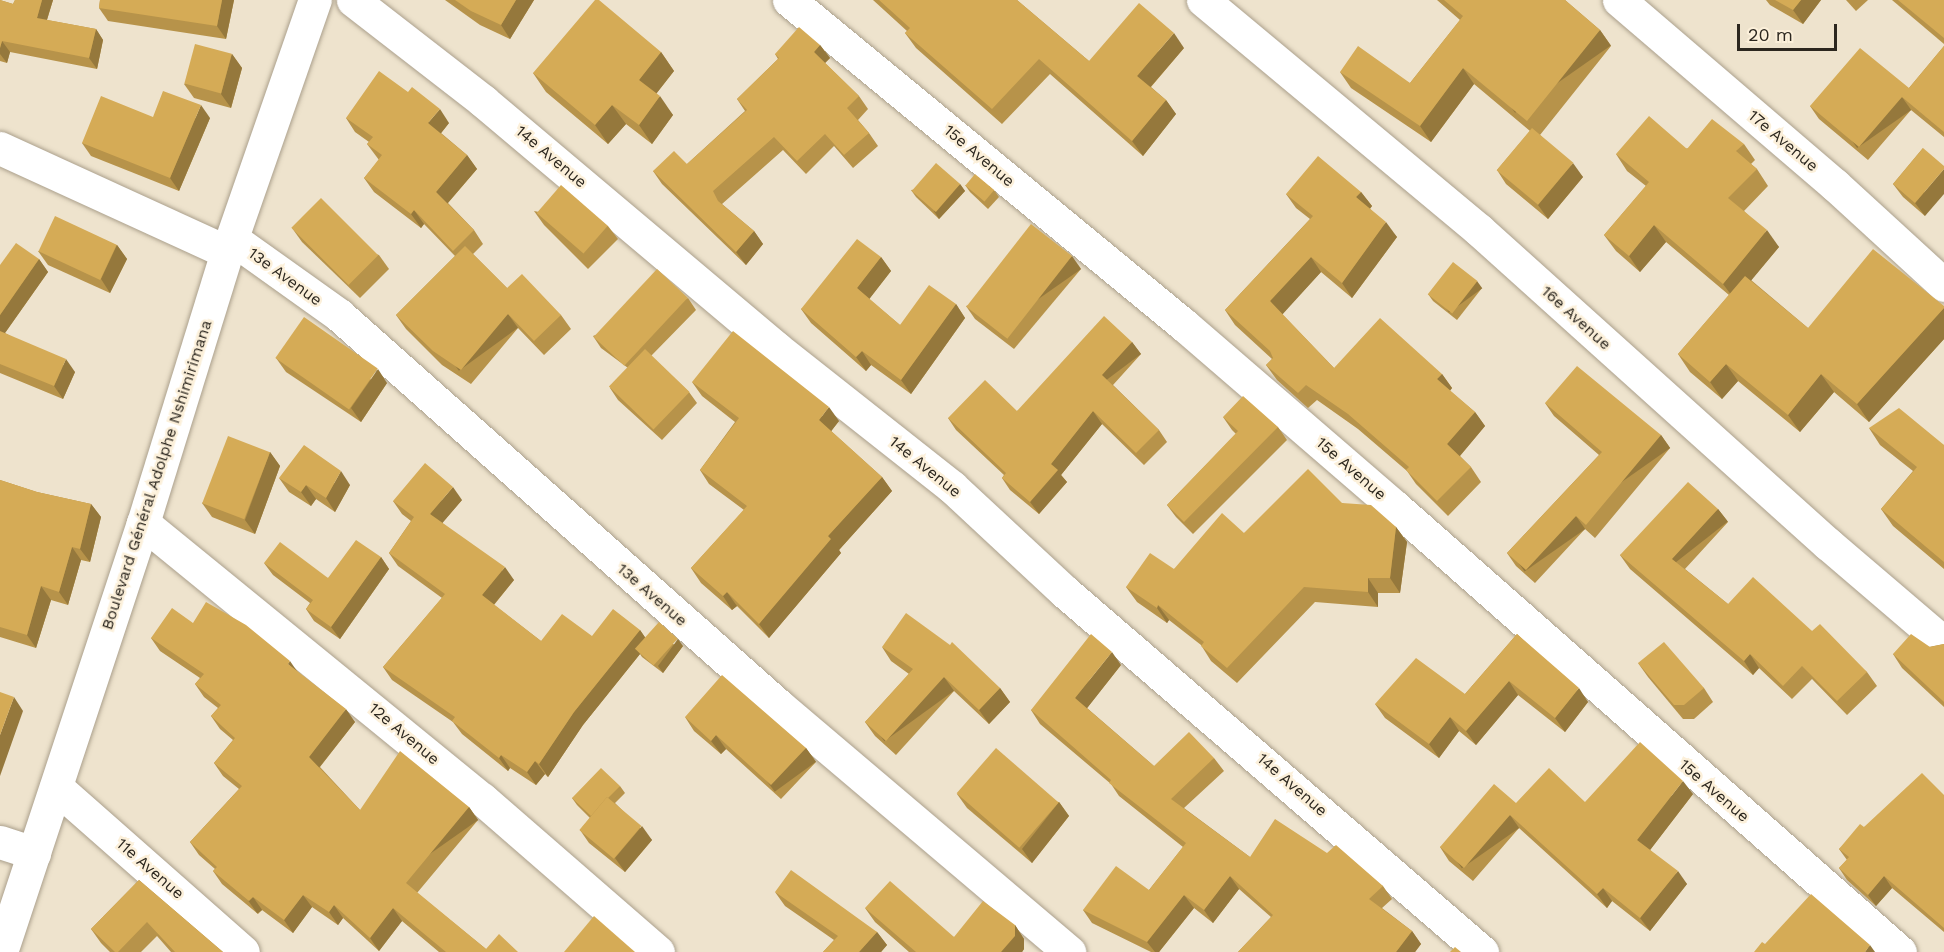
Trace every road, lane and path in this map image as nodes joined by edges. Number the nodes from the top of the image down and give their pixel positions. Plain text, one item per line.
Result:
1 (315, 0) edge
2 (353, 0) edge
3 (789, 0) edge
4 (1203, 0) edge
5 (1619, 0) edge
6 (0, 148) edge
7 (230, 246) junction
8 (1944, 285) edge
9 (143, 523) junction
10 (1944, 643) edge
11 (56, 787) junction
12 (0, 842) edge
13 (34, 853) junction
14 (1, 952) edge
15 (243, 952) edge
16 (658, 952) edge
17 (1070, 952) edge
18 (1482, 952) edge
19 (1900, 952) edge

1 - 7 street, Boulevard Général Adolphe Nshimirimana
2 - 18 street, 14e Avenue
3 - 19 street, 15e Avenue
4 - 10 street, 16e Avenue
5 - 8 street, 17e Avenue
6 - 7 street, 13e Avenue
7 - 9 street, Boulevard Général Adolphe Nshimirimana
7 - 17 street, 13e Avenue
9 - 11 street, Boulevard Général Adolphe Nshimirimana
9 - 16 street, 12e Avenue
11 - 13 street, Boulevard Général Adolphe Nshimirimana
11 - 15 street, 11e Avenue
12 - 13 street
13 - 14 street, Boulevard Général Adolphe Nshimirimana

